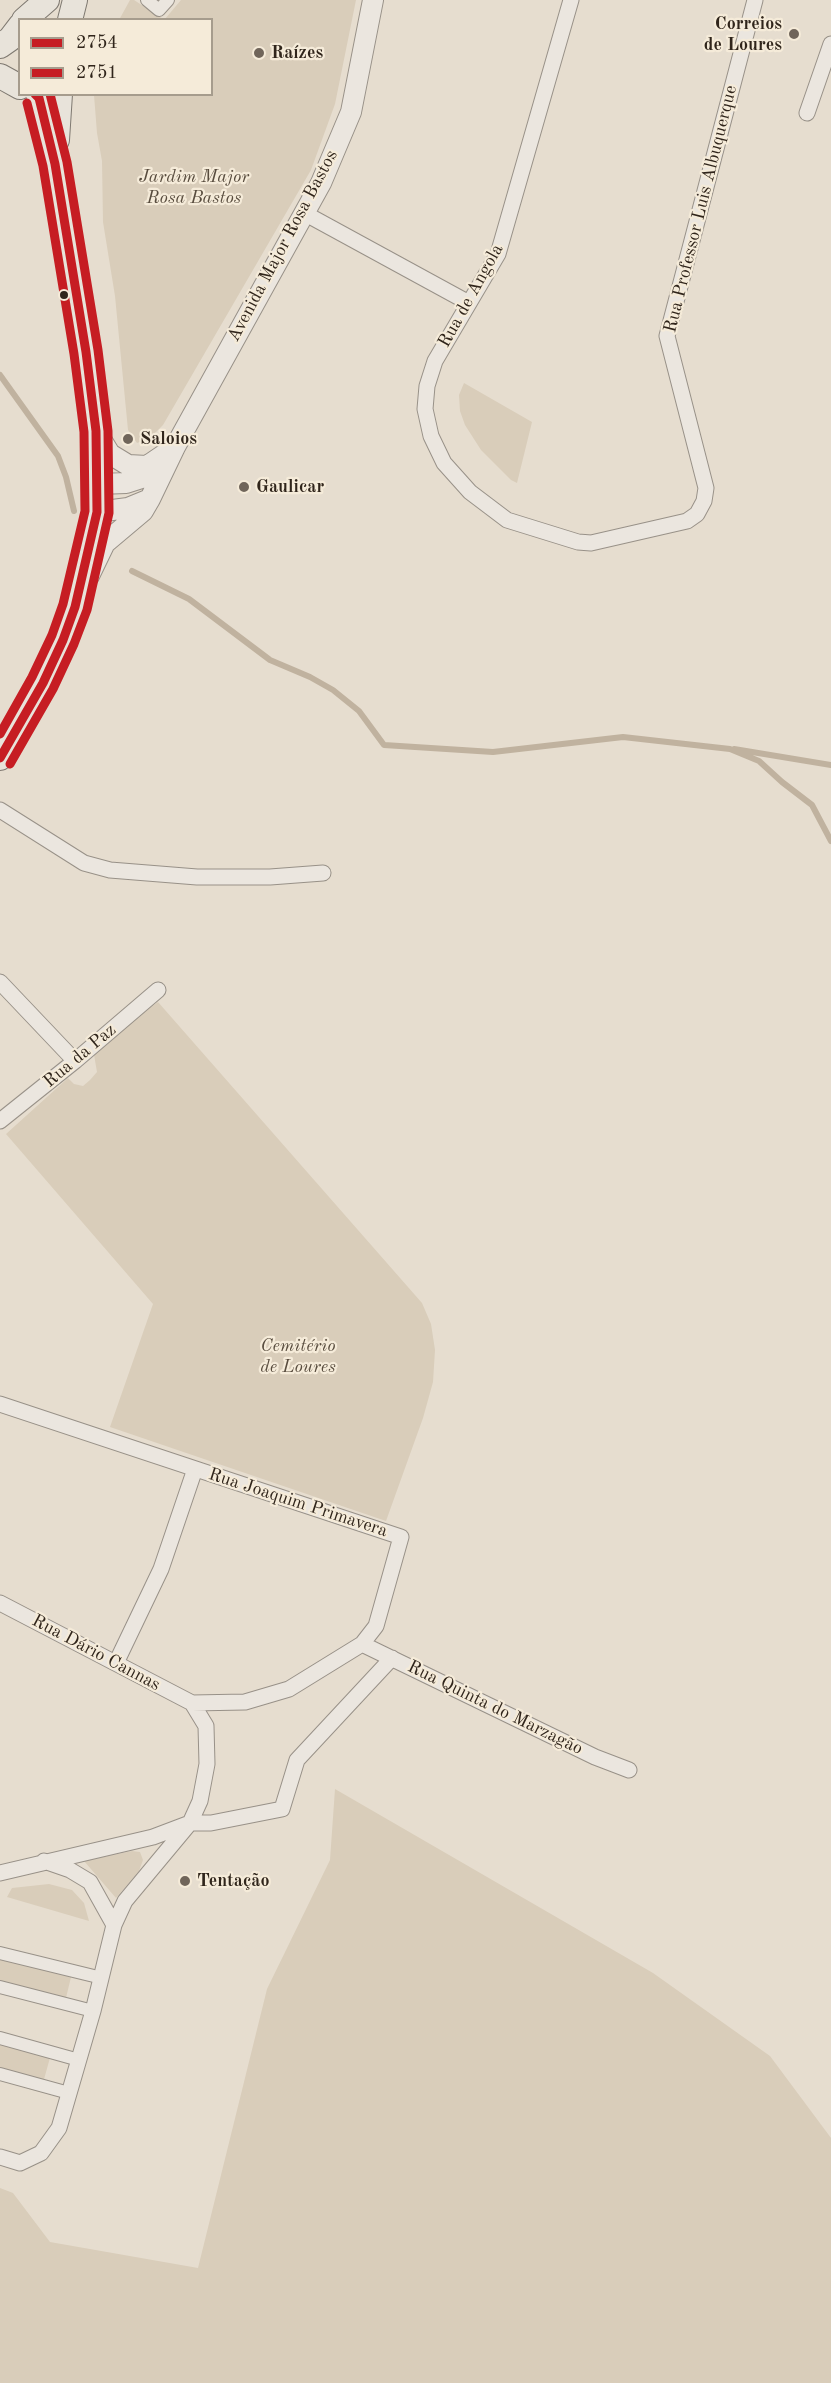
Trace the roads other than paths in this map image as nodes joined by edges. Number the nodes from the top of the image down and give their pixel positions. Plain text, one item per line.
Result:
1 (28, 0) edge
2 (47, 0) edge
3 (75, 0) edge
4 (147, 0) edge
5 (168, 0) edge
6 (373, 0) edge
7 (571, 0) edge
8 (755, 0) edge
9 (24, 18) edge
10 (26, 18) edge
11 (70, 18) edge
12 (831, 44) edge
13 (28, 96) edge
14 (807, 113) dead end
15 (304, 213) junction
16 (469, 303) junction
17 (96, 431) junction
18 (175, 447) junction
19 (99, 484) junction
20 (150, 499) junction
21 (97, 512) junction
22 (518, 524) joint
23 (75, 607) junction
24 (0, 758) edge
25 (0, 810) edge
26 (323, 873) dead end
27 (0, 982) edge
28 (158, 990) dead end
29 (75, 1061) junction
30 (0, 1121) edge
31 (0, 1404) edge
32 (195, 1469) junction
33 (401, 1537) joint
34 (0, 1603) edge
35 (362, 1644) junction
36 (392, 1658) junction
37 (116, 1663) junction
38 (192, 1703) junction
39 (629, 1770) dead end
40 (190, 1823) junction
41 (44, 1862) junction
42 (0, 1873) edge
43 (114, 1925) junction
44 (0, 1953) edge
45 (102, 1978) junction
46 (0, 1987) edge
47 (93, 2010) junction
48 (0, 2038) edge
49 (79, 2060) junction
50 (0, 2074) edge
51 (69, 2093) junction
52 (0, 2157) edge

1 - 9 main road
2 - 10 main road
3 - 11 main road
4 - 5 street
6 - 15 street, Avenida Major Rosa Bastos
7 - 16 street, Rua de Angola
8 - 22 street, Rua Professor Luis Albuquerque
12 - 14 street
13 - 17 main road
15 - 16 street
15 - 18 street, Avenida Major Rosa Bastos
16 - 22 street, Rua de Angola
17 - 18 street
17 - 19 main road
18 - 19 street
18 - 20 street
19 - 21 main road
20 - 21 street
20 - 23 street
21 - 23 main road
23 - 24 main road
25 - 26 street
27 - 29 street
28 - 29 street, Rua da Paz
29 - 30 street, Rua da Paz
31 - 32 street, Rua Joaquim Primavera
32 - 33 street, Rua Joaquim Primavera
32 - 37 street
33 - 35 street, Rua Dário Cannas
34 - 37 street, Rua Dário Cannas
35 - 36 street, Rua Quinta do Marzagão
35 - 38 street, Rua Dário Cannas
36 - 39 street, Rua Quinta do Marzagão
36 - 40 street
37 - 38 street, Rua Dário Cannas
38 - 40 street
40 - 41 street
40 - 43 street
41 - 42 street
41 - 43 street
43 - 45 street
44 - 45 street
45 - 47 street
46 - 47 street
47 - 49 street
48 - 49 street
49 - 51 street
50 - 51 street
51 - 52 street

